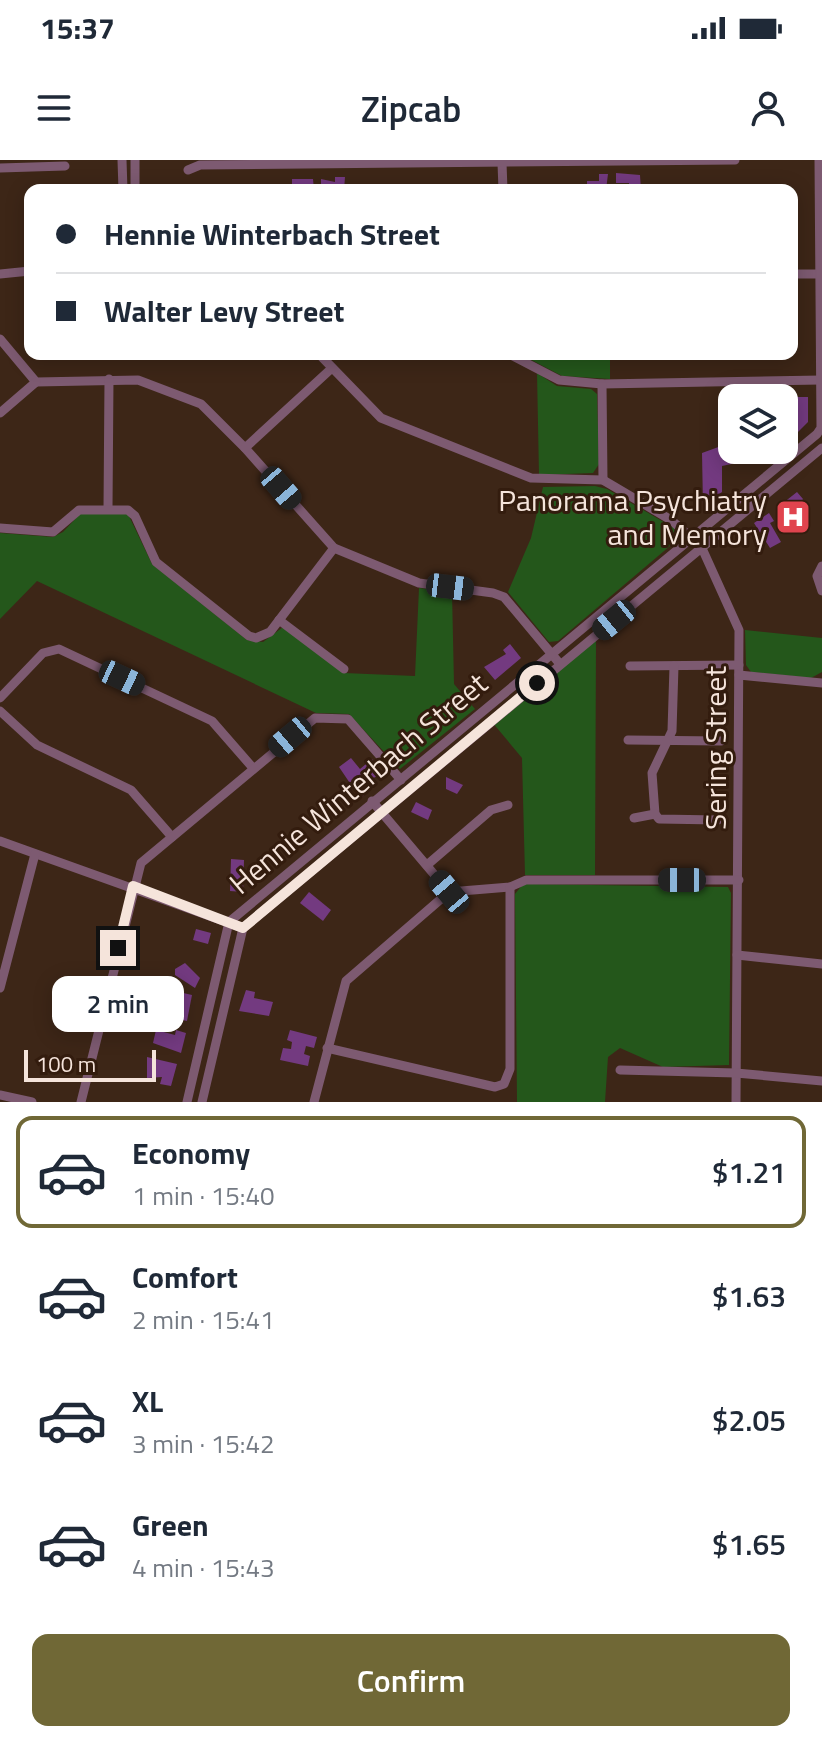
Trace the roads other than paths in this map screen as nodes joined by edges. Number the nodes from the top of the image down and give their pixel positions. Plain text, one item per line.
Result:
1 (122, 160) edge
2 (135, 160) edge
3 (735, 160) edge
4 (819, 160) edge
5 (502, 163) junction
6 (65, 166) dead end
7 (0, 168) edge
8 (188, 170) dead end
9 (123, 184) edge
10 (135, 184) edge
11 (503, 184) edge
12 (24, 272) edge
13 (0, 274) edge
14 (798, 274) edge
15 (820, 274) junction
16 (0, 339) edge
17 (325, 360) edge
18 (521, 360) edge
19 (332, 368) junction
20 (109, 379) junction
21 (821, 380) edge
22 (36, 382) junction
23 (602, 384) junction
24 (0, 413) edge
25 (821, 429) edge
26 (245, 448) junction
27 (822, 448) edge
28 (603, 480) junction
29 (108, 508) junction
30 (0, 528) edge
31 (692, 535) junction
32 (701, 546) junction
33 (334, 548) junction
34 (822, 566) edge
35 (822, 591) edge
36 (279, 620) junction
37 (552, 654) junction
38 (560, 664) junction
39 (630, 666) dead end
40 (674, 666) junction
41 (344, 669) dead end
42 (739, 670) junction
43 (822, 683) edge
44 (0, 698) edge
45 (0, 711) edge
46 (668, 739) junction
47 (628, 740) dead end
48 (721, 741) dead end
49 (253, 768) junction
50 (399, 778) junction
51 (408, 789) junction
52 (372, 801) junction
53 (508, 805) dead end
54 (382, 811) junction
55 (655, 814) junction
56 (634, 818) dead end
57 (718, 820) dead end
58 (172, 837) junction
59 (0, 841) edge
60 (35, 854) junction
61 (427, 865) junction
62 (739, 880) junction
63 (133, 886) junction
64 (510, 887) junction
65 (449, 892) junction
66 (229, 922) junction
67 (243, 928) junction
68 (737, 955) junction
69 (822, 964) edge
70 (0, 988) edge
71 (327, 1048) junction
72 (620, 1070) dead end
73 (736, 1073) junction
74 (822, 1081) edge
75 (0, 1095) edge
76 (32, 1102) edge
77 (81, 1102) edge
78 (187, 1102) edge
79 (202, 1102) edge
80 (314, 1102) edge
81 (736, 1102) edge

1 - 9 street
2 - 10 street
3 - 5 street
4 - 15 street, Hennie Winterbach Street
5 - 8 street
5 - 11 street
6 - 7 street
12 - 13 street
14 - 15 street
15 - 21 street, Hennie Winterbach Street
16 - 22 street
17 - 19 street
18 - 23 street
19 - 26 street
19 - 28 street
20 - 22 street
20 - 26 street
20 - 29 street
21 - 23 street
21 - 25 street, Hennie Winterbach Street
22 - 24 street
23 - 28 street
25 - 31 street, Hennie Winterbach Street
26 - 33 street
27 - 32 street, Hennie Winterbach Street
28 - 31 street, Sering Street
29 - 30 street
29 - 36 street
31 - 32 street, Sering Street
31 - 37 street, Hennie Winterbach Street
32 - 38 street, Hennie Winterbach Street
32 - 42 street, Sering Street
33 - 36 street
33 - 37 street
34 - 35 street
36 - 41 street
37 - 38 street
37 - 50 street, Hennie Winterbach Street
38 - 51 street, Hennie Winterbach Street
39 - 40 street
40 - 42 street
40 - 46 street
42 - 43 street
42 - 62 street, Sering Street
44 - 49 street
45 - 58 street
46 - 47 street
46 - 48 street
46 - 55 street
49 - 50 street
49 - 58 street
50 - 51 street
50 - 52 street, Hennie Winterbach Street
51 - 54 street, Hennie Winterbach Street
52 - 54 street
52 - 66 street, Hennie Winterbach Street
53 - 61 street
54 - 61 street
54 - 67 street, Hennie Winterbach Street
55 - 56 street
55 - 57 street
58 - 63 street
59 - 60 street
60 - 63 street
60 - 70 street
61 - 65 street
62 - 64 street
62 - 68 street, Sering Street
63 - 66 street
63 - 77 street
64 - 65 street
64 - 71 street
65 - 71 street
66 - 67 street
66 - 78 street, Hennie Winterbach Street
67 - 79 street, Hennie Winterbach Street
68 - 69 street
68 - 73 street, Sering Street
71 - 80 street
72 - 73 street
73 - 74 street
73 - 81 street, Sering Street
75 - 76 street

